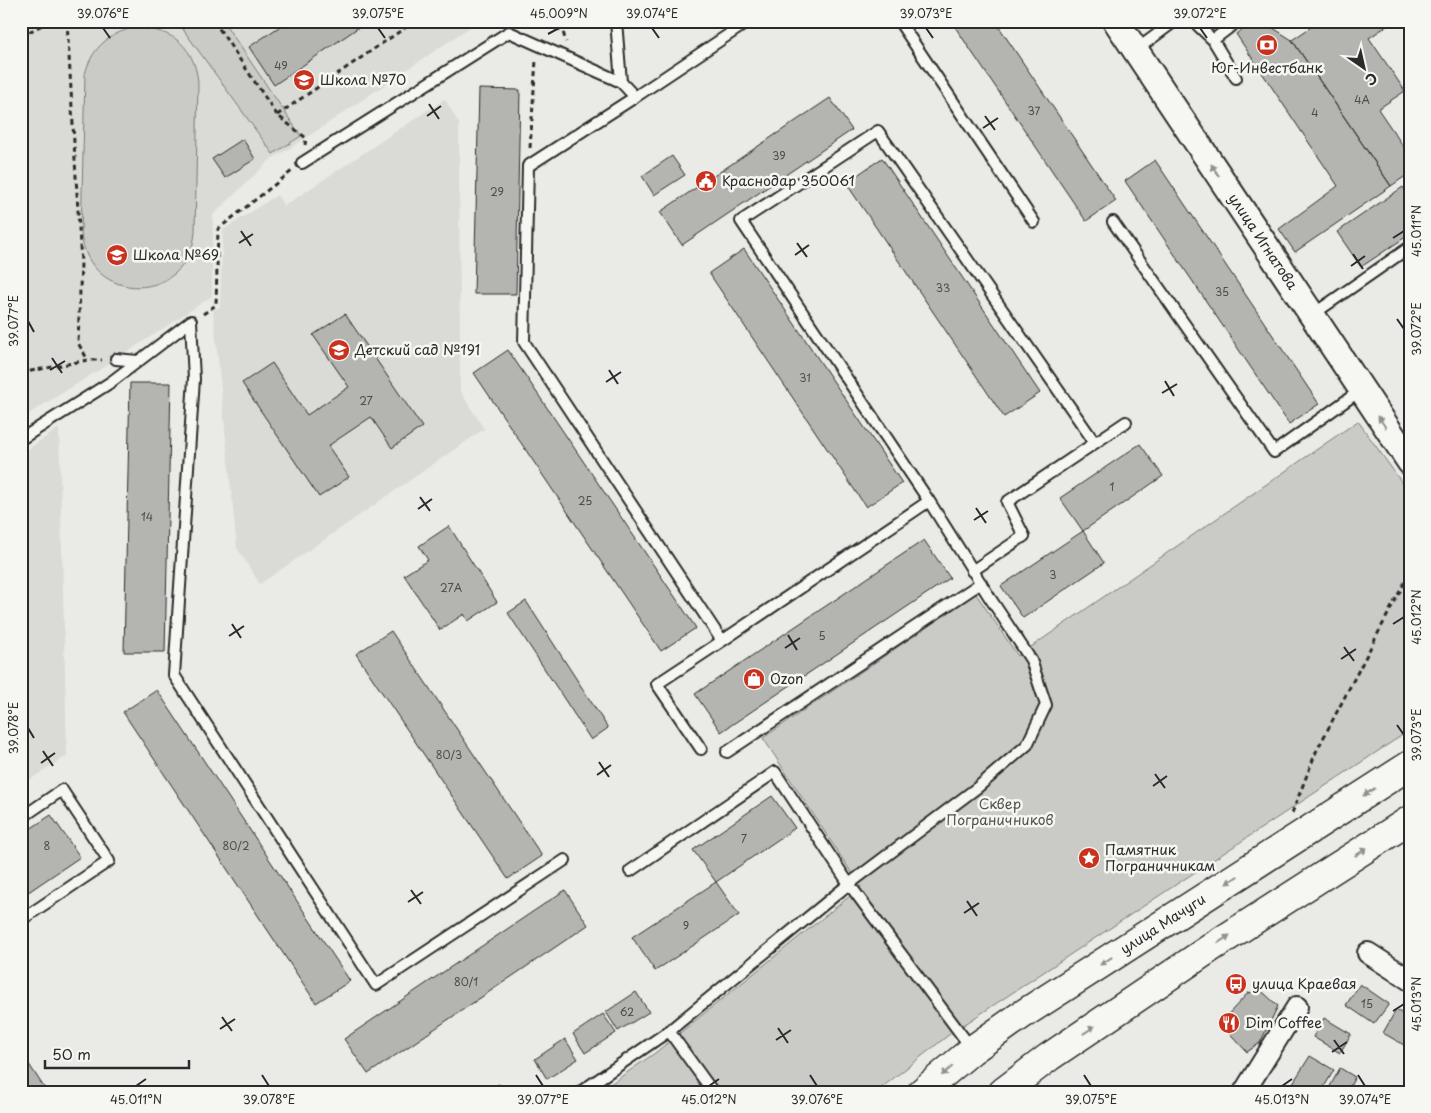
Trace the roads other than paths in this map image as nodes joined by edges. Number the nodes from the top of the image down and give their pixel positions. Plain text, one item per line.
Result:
1 (616, 21) edge
2 (749, 21) edge
3 (899, 21) edge
4 (1116, 21) edge
5 (1175, 21) edge
6 (1193, 21) edge
7 (1238, 21) edge
8 (1212, 40) junction
9 (1135, 50) junction
10 (1236, 78) dead end
11 (621, 82) junction
12 (635, 97) junction
13 (302, 163) road end
14 (1034, 222) dead end
15 (1113, 222) dead end
16 (1410, 247) edge
17 (1311, 316) junction
18 (116, 360) road end
19 (138, 360) junction
20 (1361, 390) junction
21 (1126, 422) dead end
22 (21, 439) edge
23 (1094, 443) junction
24 (1410, 462) edge
25 (929, 501) junction
26 (972, 571) junction
27 (981, 583) junction
28 (722, 641) junction
29 (701, 749) dead end
30 (727, 752) dead end
31 (1410, 765) edge
32 (21, 818) edge
33 (1410, 820) edge
34 (565, 860) dead end
35 (630, 871) dead end
36 (849, 884) junction
37 (21, 920) edge
38 (1368, 953) dead end
39 (1410, 980) edge
40 (1297, 1007) dead end
41 (669, 1031) junction
42 (972, 1050) junction
43 (580, 1092) edge
44 (713, 1092) edge
45 (922, 1092) edge
46 (1003, 1092) edge
47 (1244, 1092) edge

1 - 11 lane
2 - 12 lane
3 - 14 lane
4 - 9 street, улица Игнатова
5 - 9 lane
6 - 8 lane
7 - 8 lane
8 - 10 lane
17 -> 9 street, улица Игнатова
11 - 12 lane
11 - 13 lane
12 - 28 lane
15 - 20 lane
16 - 17 lane
17 - 20 street, улица Игнатова
18 - 19 lane
19 - 22 lane
19 - 34 lane
24 -> 20 street, улица Игнатова
21 - 23 lane
23 - 25 lane
23 - 26 lane
25 - 26 lane
25 - 28 lane
26 - 27 lane
27 - 30 lane
27 - 36 lane
28 - 29 lane
31 -> 42 main road, улица Мачуги
32 - 37 lane
46 -> 33 main road
35 - 36 lane
36 - 41 lane
36 - 42 lane
38 - 39 street
40 - 47 street
41 - 43 lane
41 - 44 lane
42 -> 45 main road, улица Мачуги

